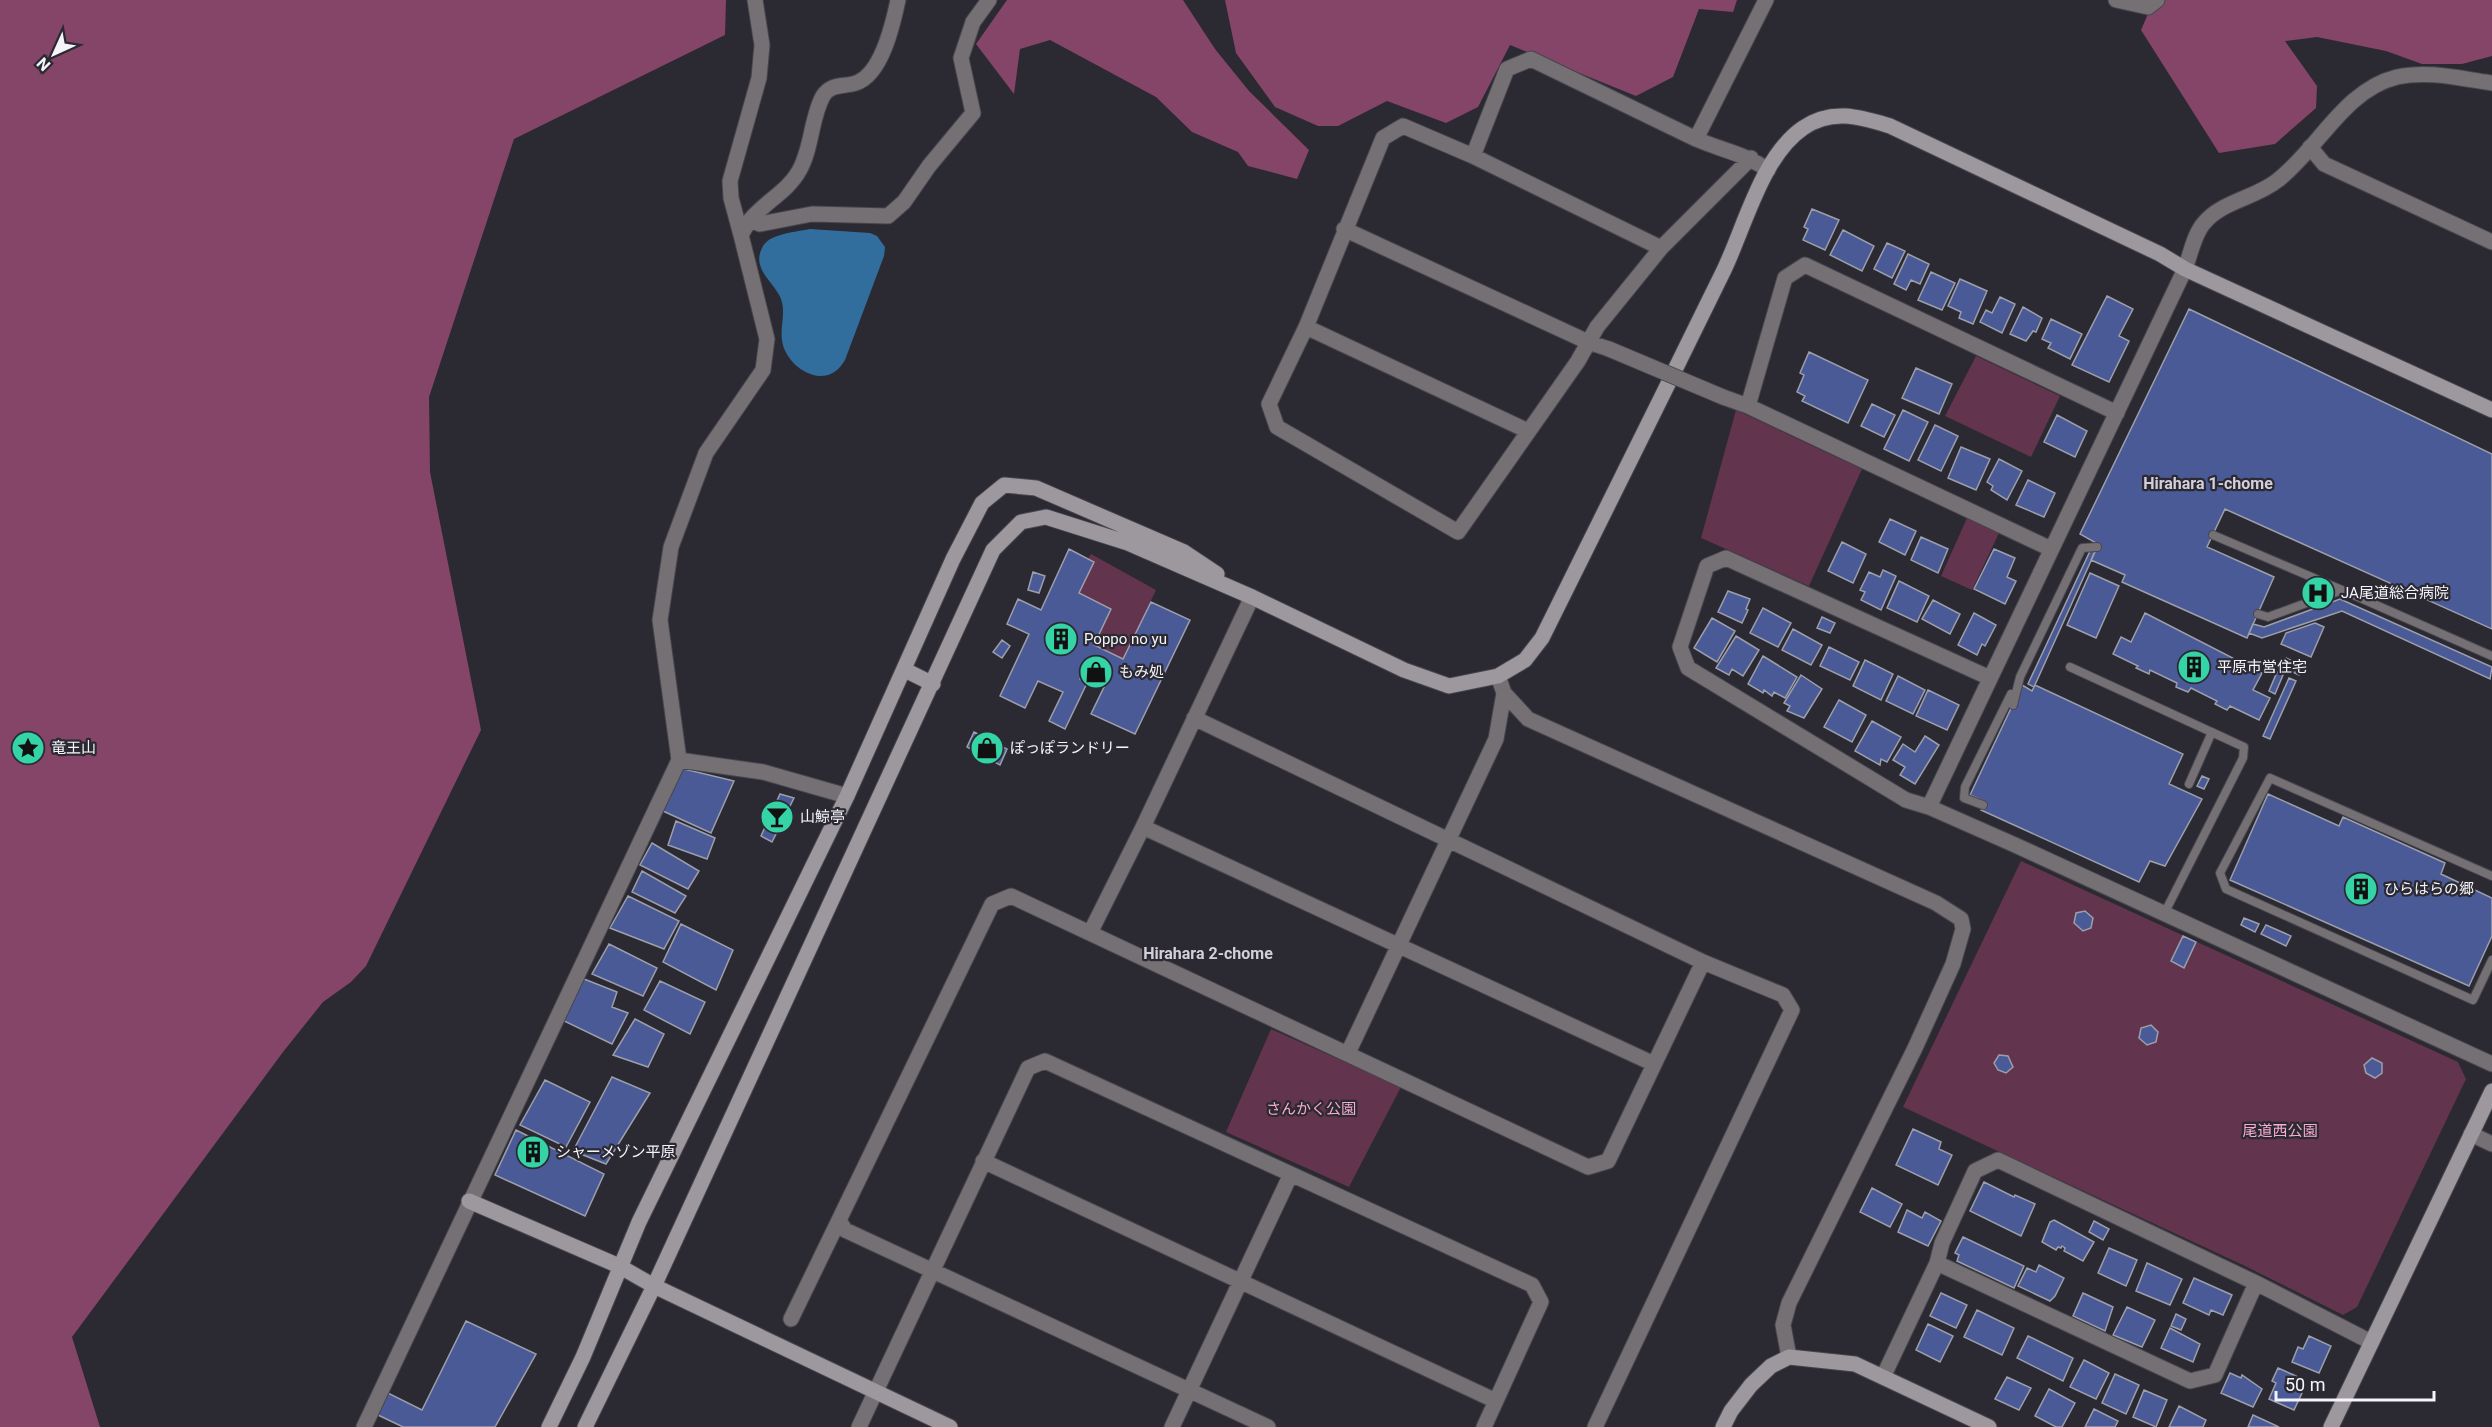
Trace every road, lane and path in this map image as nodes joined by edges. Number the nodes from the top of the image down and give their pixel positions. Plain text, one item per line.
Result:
1 (755, 0) edge
2 (898, 0) edge
3 (989, 0) edge
4 (1766, 0) edge
5 (2116, 0) edge
6 (2157, 0) edge
7 (2492, 83) edge
8 (1696, 139) junction
9 (2310, 147) junction
10 (1473, 156) junction
11 (1751, 158) junction
12 (1768, 170) junction
13 (750, 220) junction
14 (1344, 229) junction
15 (741, 235) junction
16 (2492, 242) edge
17 (1661, 248) junction
18 (2185, 270) junction
19 (1306, 327) junction
20 (1588, 342) junction
21 (1748, 406) junction
22 (2492, 410) edge
23 (2117, 413) junction
24 (1528, 431) junction
25 (2213, 535) dead end
26 (2097, 547) dead end
27 (2052, 549) junction
28 (2342, 590) junction
29 (1252, 597) junction
30 (2258, 614) dead end
31 (2492, 656) edge
32 (2070, 667) dead end
33 (905, 670) junction
34 (1498, 676) junction
35 (2020, 677) junction
36 (1990, 678) junction
37 (933, 684) junction
38 (1504, 693) junction
39 (2013, 705) dead end
40 (1194, 718) junction
41 (2212, 732) junction
42 (679, 760) junction
43 (2189, 784) dead end
44 (847, 796) junction
45 (1983, 805) dead end
46 (1929, 807) junction
47 (1143, 827) junction
48 (1447, 838) junction
49 (2492, 876) edge
50 (2164, 914) junction
51 (1090, 933) junction
52 (1400, 945) junction
53 (2492, 960) edge
54 (1703, 962) junction
55 (1348, 1053) junction
56 (1654, 1064) junction
57 (2492, 1064) edge
58 (2492, 1091) edge
59 (2471, 1134) junction
60 (2492, 1144) edge
61 (983, 1161) junction
62 (1291, 1174) junction
63 (469, 1201) junction
64 (839, 1220) junction
65 (1937, 1263) junction
66 (619, 1266) junction
67 (932, 1272) junction
68 (1242, 1281) junction
69 (2256, 1283) junction
70 (654, 1286) junction
71 (791, 1319) dead end
72 (2371, 1342) junction
73 (1789, 1357) junction
74 (1883, 1377) junction
75 (1188, 1389) junction
76 (875, 1392) junction
77 (1496, 1401) junction
78 (364, 1427) edge
79 (549, 1427) edge
80 (585, 1427) edge
81 (859, 1427) edge
82 (950, 1427) edge
83 (1172, 1427) edge
84 (1268, 1427) edge
85 (1485, 1427) edge
86 (1595, 1427) edge
87 (1723, 1427) edge
88 (1989, 1427) edge
89 (2331, 1427) edge

1 - 15 street
2 - 13 street
3 - 13 street
4 - 8 street
5 - 6 street
7 - 9 street
8 - 10 street
8 - 11 street
9 - 16 street
9 - 18 street
10 - 14 street
10 - 17 street
11 - 12 street
11 - 17 street
12 - 18 street
12 - 34 street
13 - 15 street
14 - 19 street
14 - 20 street
15 - 42 street
17 - 20 street
18 - 22 street
18 - 23 street
19 - 24 street
19 - 24 street
20 - 21 street, bridge
20 - 24 street
21 - 23 street
21 - 27 street
23 - 27 street
25 - 28 lane
26 - 35 lane
27 - 36 street
28 - 30 lane
28 - 31 lane
29 - 33 street
29 - 34 street
29 - 37 street
29 - 40 street
32 - 41 lane
33 - 37 street
33 - 44 street
34 - 38 street
35 - 39 lane
35 - 45 lane
36 - 46 street
36 - 46 street
37 - 70 street
38 - 48 street
38 - 73 street
40 - 47 street
40 - 48 street
41 - 43 lane
41 - 50 lane
42 - 44 street
42 - 63 street
44 - 66 street
46 - 50 street
47 - 51 street
47 - 52 street
48 - 52 street
48 - 54 street
49 - 53 lane
50 - 57 street
51 - 55 street
51 - 64 street
52 - 55 street
52 - 56 street
54 - 56 street
54 - 86 street
55 - 56 street
58 - 59 street
59 - 60 street
59 - 72 street
61 - 62 street
61 - 67 street
61 - 68 street
62 - 68 street
62 - 77 street
63 - 66 street
63 - 78 street
64 - 67 street
64 - 71 street
65 - 69 street
65 - 69 street
65 - 74 street
66 - 70 street
66 - 79 street
67 - 75 street
67 - 76 street
68 - 75 street
68 - 77 street
69 - 72 street
70 - 76 street
70 - 80 street
72 - 89 street
73 - 74 street
73 - 87 street
74 - 88 street
75 - 83 street
75 - 84 street
76 - 81 street
76 - 82 street
77 - 85 street

